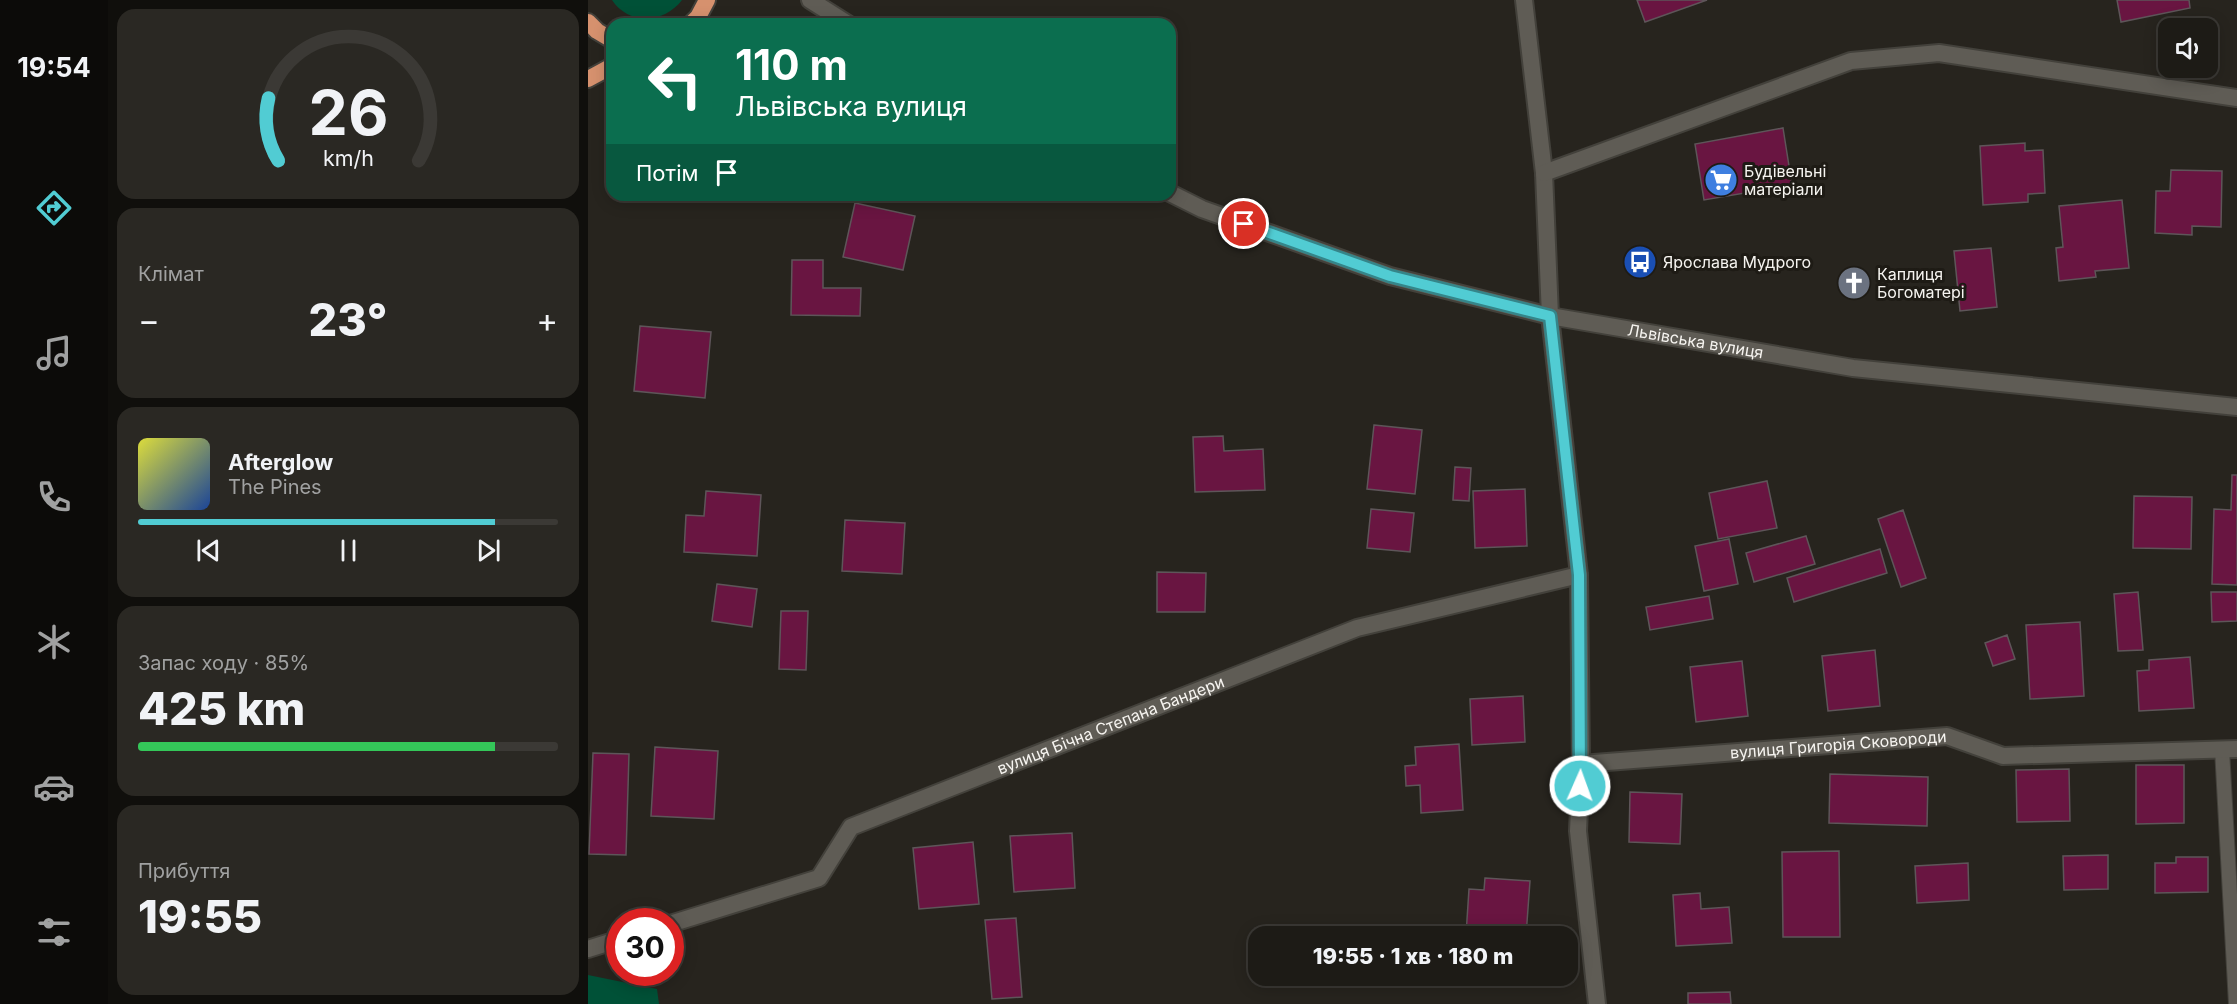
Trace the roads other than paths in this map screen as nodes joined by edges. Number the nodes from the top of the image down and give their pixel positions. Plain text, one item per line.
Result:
1 (707, 0) edge
2 (810, 0) edge
3 (1524, 0) edge
4 (697, 18) edge
5 (838, 18) edge
6 (588, 22) edge
7 (606, 36) edge
8 (606, 69) edge
9 (588, 79) edge
10 (2237, 98) edge
11 (1544, 173) junction
12 (1176, 196) edge
13 (1550, 316) junction
14 (2237, 407) edge
15 (1579, 575) junction
16 (2229, 749) edge
17 (1581, 764) junction
18 (684, 920) edge
19 (606, 943) edge
20 (588, 949) edge
21 (1597, 1004) edge
22 (2236, 1004) edge

1 - 4 highway
2 - 5 street
3 - 11 street
6 - 7 highway
8 - 9 highway
10 - 11 street
11 - 13 street
12 - 13 street, Львівська вулиця
13 - 14 street, Львівська вулиця
13 - 15 street
15 - 17 street
15 - 18 street, вулиця Бічна Степана Бандери
16 - 17 street, вулиця Григорія Сковороди
16 - 22 lane
17 - 21 street
19 - 20 street

